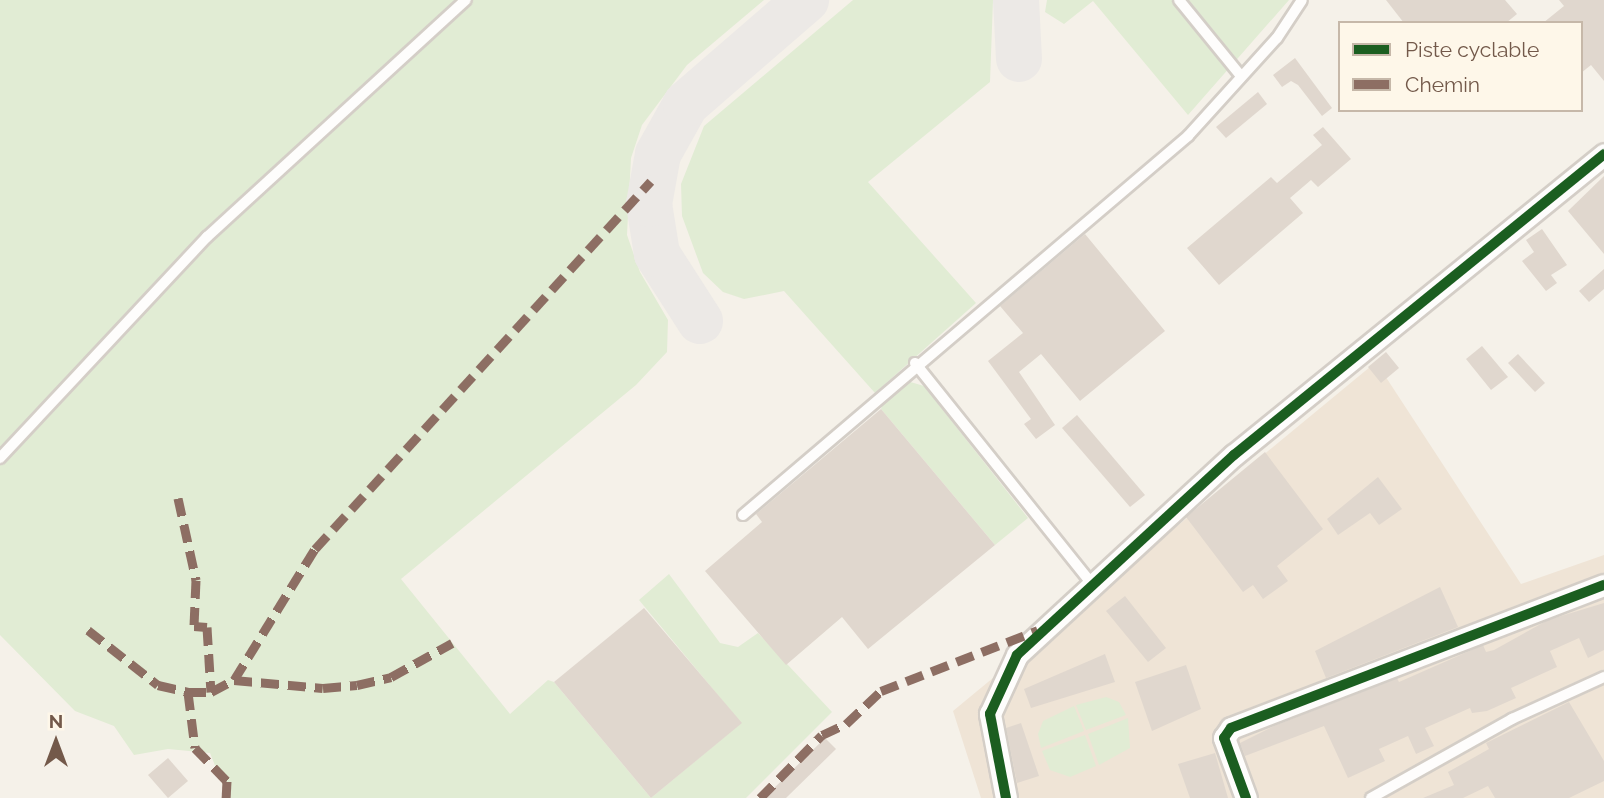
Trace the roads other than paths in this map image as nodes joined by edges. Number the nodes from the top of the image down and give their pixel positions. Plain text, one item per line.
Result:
1 (466, 0) edge
2 (1179, 0) edge
3 (1302, 0) edge
4 (1241, 76) junction
5 (1604, 154) edge
6 (915, 363) junction
7 (0, 458) edge
8 (743, 515) dead end
9 (1091, 583) junction
10 (1604, 585) edge
11 (1604, 677) edge
12 (1006, 798) edge
13 (1247, 798) edge
14 (1371, 798) edge

1 - 7 lane
2 - 4 lane
3 - 4 lane
4 - 6 lane
5 - 9 street
6 - 8 lane
6 - 9 lane
9 - 12 street
10 - 13 street
11 - 14 lane

